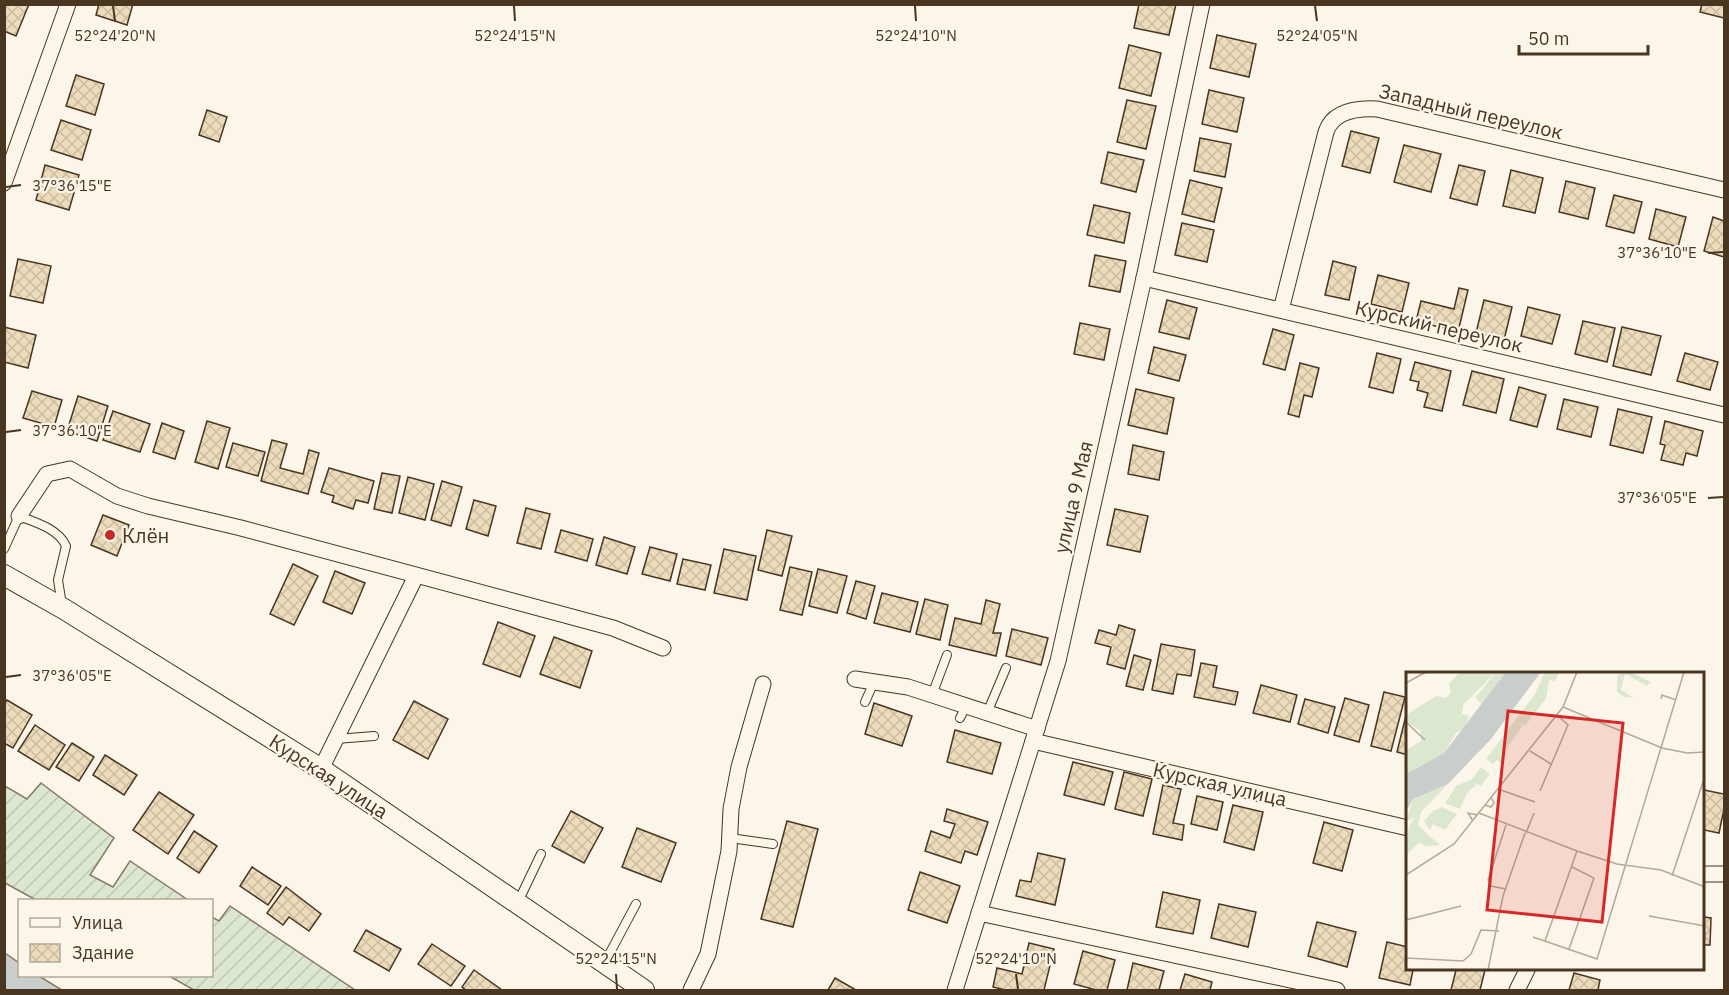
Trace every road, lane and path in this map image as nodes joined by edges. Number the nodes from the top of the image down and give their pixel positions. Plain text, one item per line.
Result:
1 (68, 4) edge
2 (1202, 4) edge
3 (4, 183) edge
4 (1725, 190) edge
5 (1144, 278) junction
6 (1281, 310) junction
7 (1725, 415) edge
8 (19, 516) junction
9 (4, 549) edge
10 (4, 575) edge
11 (416, 576) junction
12 (64, 609) junction
13 (663, 648) dead end
14 (947, 655) dead end
15 (1006, 668) dead end
16 (855, 679) dead end
17 (874, 682) junction
18 (763, 684) dead end
19 (932, 695) junction
20 (865, 702) dead end
21 (987, 713) junction
22 (1035, 735) junction
23 (374, 736) dead end
24 (336, 739) junction
25 (321, 769) junction
26 (1406, 828) edge
27 (729, 838) junction
28 (773, 844) dead end
29 (542, 854) dead end
30 (1705, 874) edge
31 (1725, 874) edge
32 (518, 903) junction
33 (636, 904) dead end
34 (979, 913) junction
35 (604, 963) junction
36 (1526, 971) edge
37 (644, 990) edge
38 (691, 990) edge
39 (955, 990) edge
40 (1337, 990) edge
41 (1517, 990) edge

1 - 3 street
2 - 5 street, улица 9 Мая
4 - 6 street, Западный переулок
5 - 6 street, Курский переулок
5 - 22 street, улица 9 Мая
6 - 7 street, Курский переулок
8 - 9 lane
8 - 11 street
8 - 12 lane
10 - 12 street, Курская улица
11 - 13 street
11 - 24 street
12 - 25 street, Курская улица
14 - 19 lane
15 - 21 lane
16 - 17 street, Курская улица
17 - 19 street, Курская улица
17 - 20 lane
18 - 27 street
19 - 21 street, Курская улица
21 - 22 street, Курская улица
22 - 26 street, Курская улица
22 - 34 street, улица 9 Мая
23 - 24 lane
24 - 25 street
25 - 32 street, Курская улица
27 - 28 lane
27 - 38 street
29 - 32 lane
30 - 31 street
32 - 35 street, Курская улица
33 - 35 lane
34 - 39 street, улица 9 Мая
34 - 40 street
35 - 37 street, Курская улица
36 - 41 street

